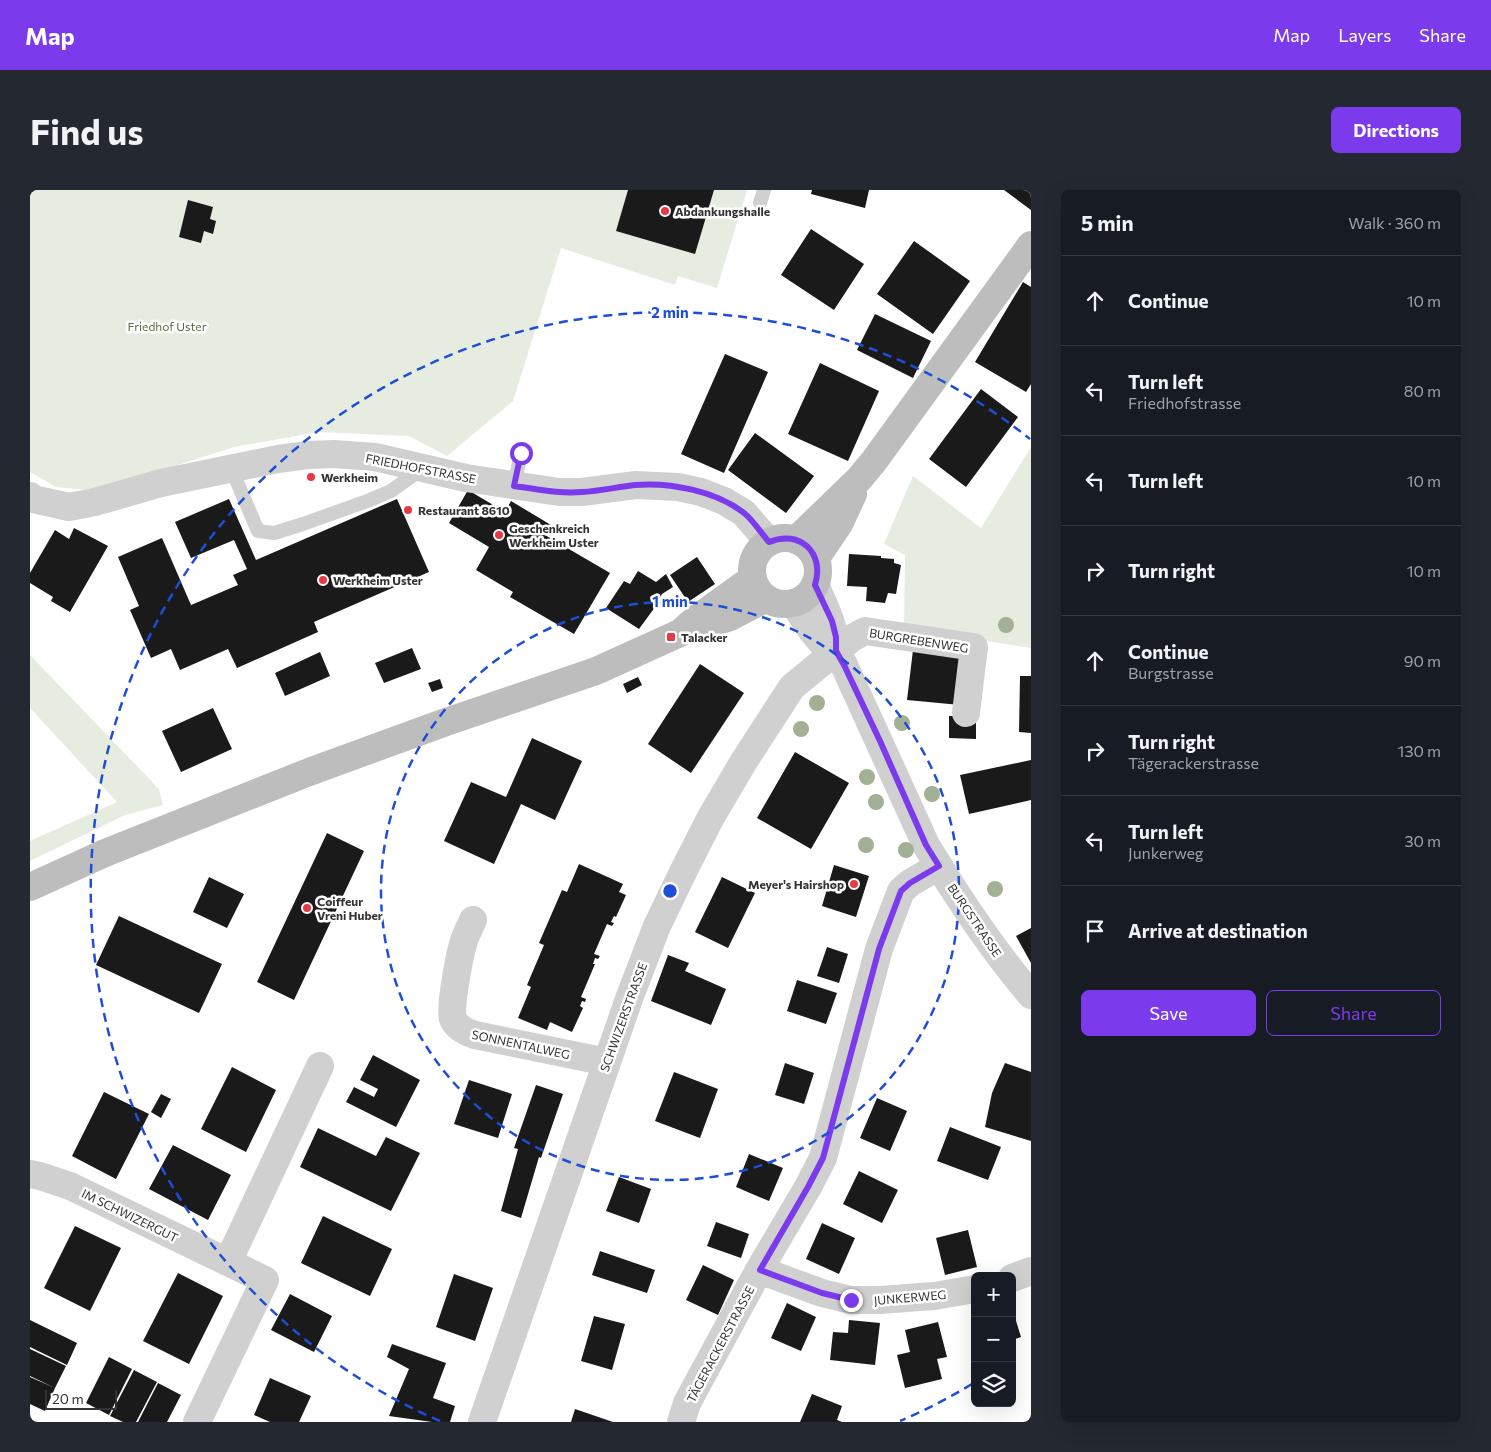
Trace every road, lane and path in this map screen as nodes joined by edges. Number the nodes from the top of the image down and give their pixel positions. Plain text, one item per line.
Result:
1 (1031, 244) edge
2 (521, 453) dead end
3 (231, 468) junction
4 (423, 468) junction
5 (860, 479) junction
6 (514, 486) junction
7 (30, 496) edge
8 (796, 540) junction
9 (769, 542) junction
10 (816, 558) junction
11 (815, 585) junction
12 (759, 588) junction
13 (793, 603) junction
14 (836, 651) junction
15 (966, 713) dead end
16 (939, 866) junction
17 (30, 887) edge
18 (473, 920) dead end
19 (1031, 995) edge
20 (607, 1062) junction
21 (320, 1066) dead end
22 (30, 1174) edge
23 (228, 1262) junction
24 (760, 1270) junction
25 (1031, 1271) edge
26 (1016, 1277) edge
27 (971, 1290) edge
28 (197, 1422) edge
29 (482, 1422) edge
30 (681, 1422) edge

1 - 5 main road
2 - 6 lane
3 - 4 street, FRIEDHOFSTRASSE
3 - 4 lane
3 - 7 street, FRIEDHOFSTRASSE
4 - 6 street, FRIEDHOFSTRASSE
5 - 8 main road
5 - 10 main road
6 - 9 street, FRIEDHOFSTRASSE
8 - 9 main road
8 - 10 main road
9 - 12 main road
10 - 11 main road
11 - 13 main road
11 - 14 street, BURGSTRASSE
12 - 13 main road
12 - 17 main road
13 - 14 street, BURGSTRASSE
14 - 15 street, BURGREBENWEG
14 - 16 street, BURGSTRASSE
14 - 20 street, SCHWIZERSTRASSE
16 - 19 street, BURGSTRASSE
16 - 24 street, TÄGERACKERSTRASSE
18 - 20 street, SONNENTALWEG
20 - 29 street, SCHWIZERSTRASSE
21 - 23 street
22 - 23 street, IM SCHWIZERGUT
23 - 28 street, IM SCHWIZERGUT
24 - 27 street, JUNKERWEG
24 - 30 street, TÄGERACKERSTRASSE
25 - 26 street

